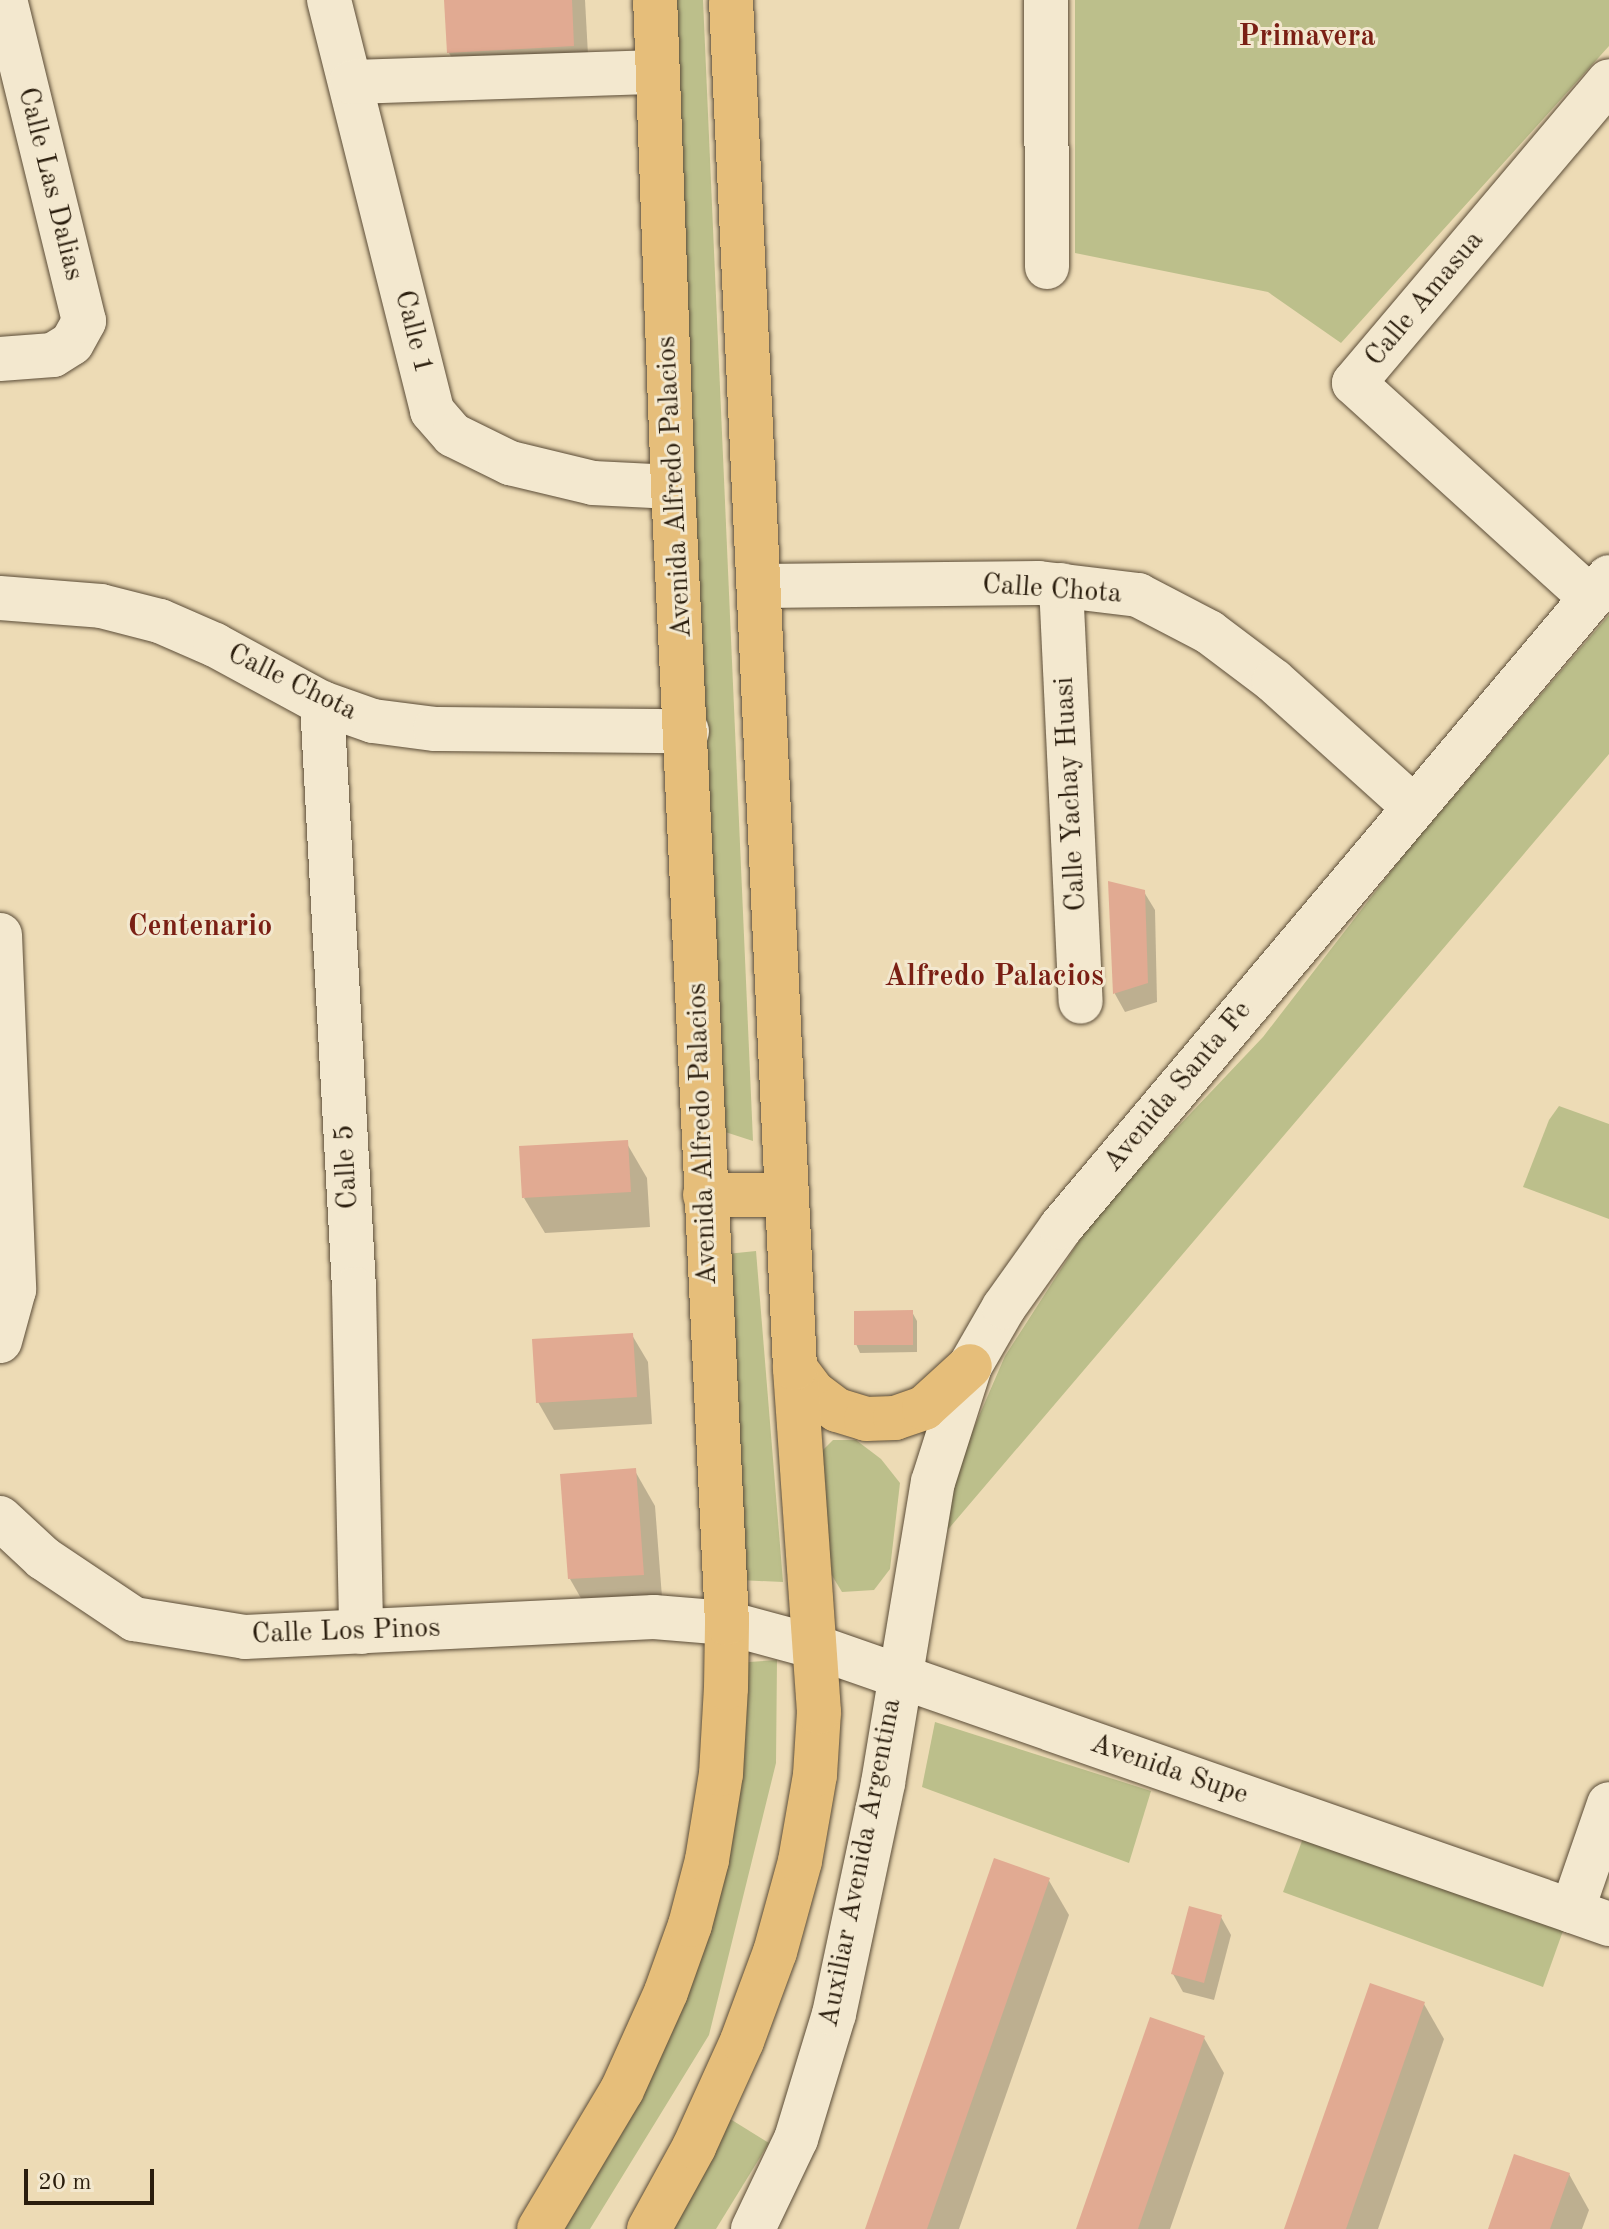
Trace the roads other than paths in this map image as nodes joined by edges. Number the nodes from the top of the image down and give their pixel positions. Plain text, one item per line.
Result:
1 (5, 0) edge
2 (329, 0) edge
3 (655, 0) edge
4 (731, 0) edge
5 (1046, 0) edge
6 (658, 72) junction
7 (1609, 81) edge
8 (352, 82) junction
9 (1047, 267) dead end
10 (0, 359) edge
11 (673, 487) junction
12 (1061, 585) junction
13 (761, 586) junction
14 (1600, 588) edge
15 (0, 598) edge
16 (322, 703) junction
17 (687, 731) junction
18 (1413, 806) junction
19 (0, 935) edge
20 (1081, 1002) dead end
21 (705, 1195) junction
22 (786, 1195) junction
23 (0, 1341) edge
24 (970, 1366) junction
25 (795, 1368) junction
26 (0, 1518) edge
27 (727, 1623) junction
28 (361, 1632) junction
29 (816, 1647) junction
30 (898, 1676) junction
31 (1609, 1804) edge
32 (1591, 1917) edge
33 (539, 2229) edge
34 (649, 2229) edge
35 (753, 2229) edge

1 - 10 street, Calle Las Dalias
2 - 8 street, Calle 1
3 - 6 main road, Avenida Alfredo Palacios
4 - 13 main road
5 - 9 street
6 - 8 street
6 - 11 main road, Avenida Alfredo Palacios
7 - 14 street, Calle Amasua
8 - 11 street, Calle 1
11 - 17 main road, Avenida Alfredo Palacios
12 - 13 street, Calle Chota
12 - 18 street, Calle Chota
12 - 20 street, Calle Yachay Huasi
13 - 22 main road
14 - 18 street, Avenida Santa Fe
15 - 16 street, Calle Chota
16 - 17 street, Calle Chota
16 - 28 street, Calle 5
17 - 21 main road, Avenida Alfredo Palacios
18 - 24 street, Avenida Santa Fe
19 - 23 street
21 - 22 main road
21 - 27 main road, Avenida Alfredo Palacios
22 - 25 main road
24 - 25 main road
24 - 30 street, Avenida Santa Fe
25 - 29 main road
26 - 28 street, Calle Los Pinos
27 - 28 street, Calle Los Pinos
27 - 29 street, Avenida Supe
27 - 33 main road, Avenida Alfredo Palacios
29 - 30 street, Avenida Supe
29 - 34 main road
30 - 32 street, Avenida Supe
30 - 35 street, Auxiliar Avenida Argentina
31 - 32 street

